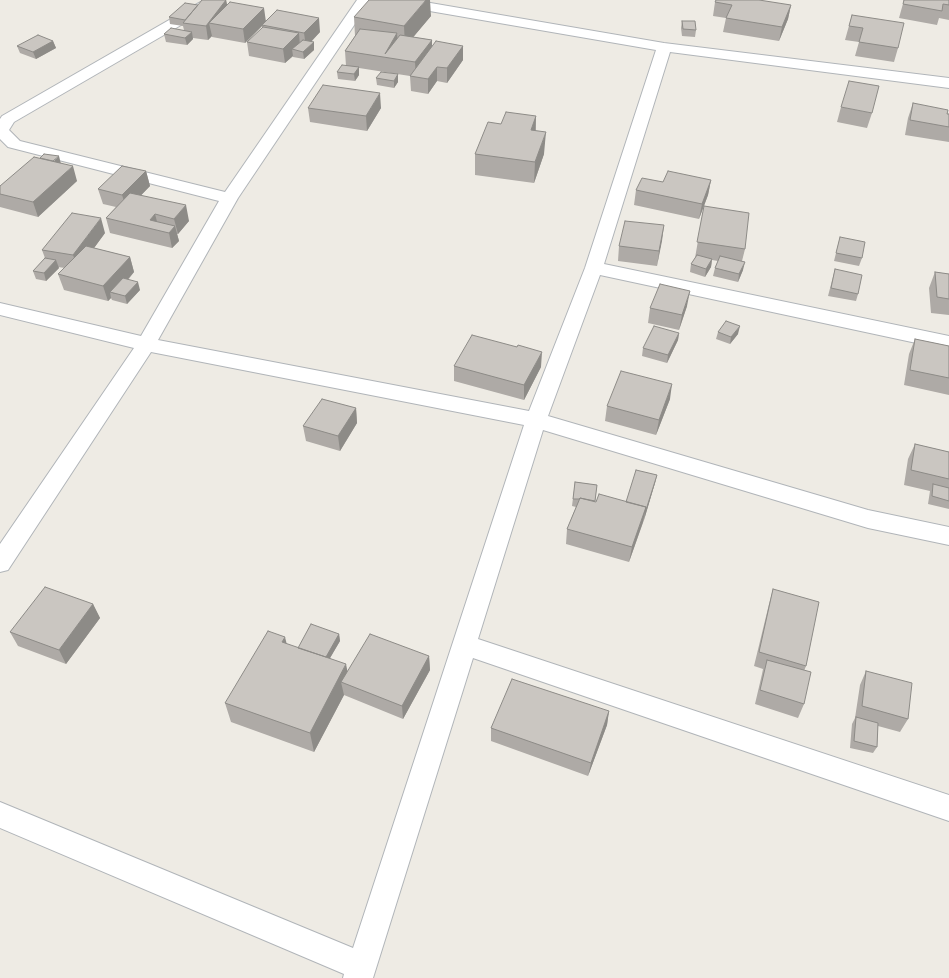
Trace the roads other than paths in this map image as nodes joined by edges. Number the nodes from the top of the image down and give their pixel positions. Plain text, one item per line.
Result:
1 (214, 0) edge
2 (366, 0) edge
3 (389, 0) edge
4 (664, 47) junction
5 (949, 83) edge
6 (230, 198) junction
7 (594, 268) junction
8 (0, 309) edge
9 (949, 343) edge
10 (146, 344) junction
11 (536, 420) junction
12 (949, 536) edge
13 (0, 563) edge
14 (465, 645) junction
15 (949, 808) edge
16 (0, 816) edge
17 (359, 972) edge

1 - 6 street
2 - 6 street
3 - 4 street
4 - 5 street
4 - 7 street
6 - 10 street
7 - 9 street
7 - 11 street
8 - 10 street
10 - 11 street
10 - 13 street
11 - 12 street
11 - 14 street
14 - 15 street
14 - 17 street
16 - 17 street

